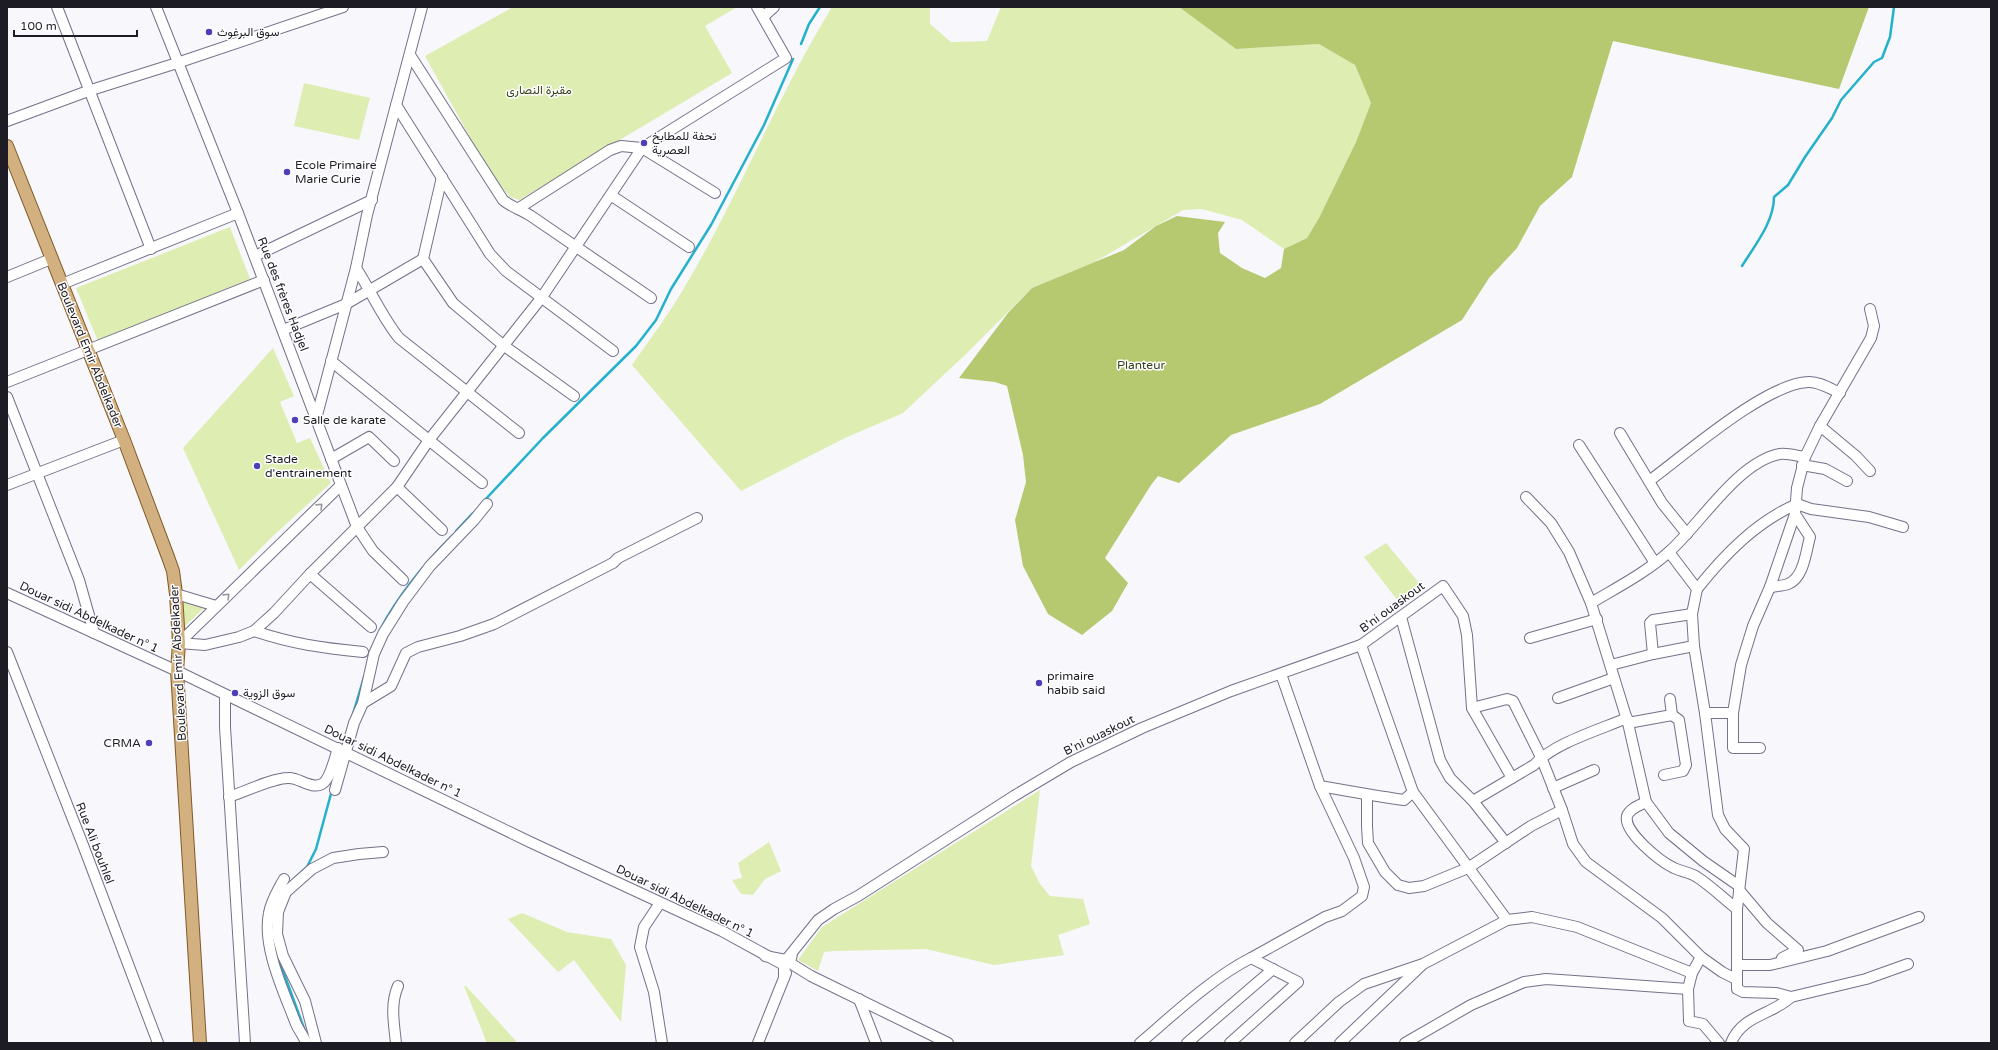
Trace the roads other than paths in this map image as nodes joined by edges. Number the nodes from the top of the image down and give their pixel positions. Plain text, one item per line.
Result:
1 (57, 7) edge
2 (156, 7) edge
3 (343, 7) edge
4 (422, 7) edge
5 (757, 7) edge
6 (774, 7) edge
7 (763, 17) junction
8 (410, 56) junction
9 (177, 63) junction
10 (88, 90) junction
11 (396, 105) junction
12 (7, 121) edge
13 (7, 146) edge
14 (642, 148) junction
15 (442, 177) junction
16 (715, 193) dead end
17 (612, 196) junction
18 (372, 200) junction
19 (519, 208) junction
20 (238, 213) junction
21 (577, 247) junction
22 (689, 247) dead end
23 (151, 250) junction
24 (255, 256) junction
25 (52, 259) junction
26 (423, 259) junction
27 (356, 268) junction
28 (7, 276) edge
29 (264, 280) junction
30 (62, 284) junction
31 (370, 290) junction
32 (542, 297) junction
33 (650, 298) dead end
34 (346, 304) junction
35 (1870, 309) dead end
36 (282, 330) junction
37 (503, 345) junction
38 (89, 350) junction
39 (613, 351) dead end
40 (332, 361) junction
41 (7, 382) edge
42 (466, 392) junction
43 (1840, 393) junction
44 (574, 396) dead end
45 (7, 397) edge
46 (316, 419) junction
47 (1820, 426) junction
48 (519, 433) dead end
49 (1620, 433) dead end
50 (124, 440) junction
51 (429, 440) junction
52 (1579, 445) dead end
53 (331, 459) junction
54 (394, 461) dead end
55 (1803, 461) junction
56 (1870, 471) dead end
57 (36, 474) junction
58 (1649, 481) junction
59 (1847, 481) dead end
60 (482, 483) dead end
61 (7, 485) edge
62 (341, 486) junction
63 (397, 487) junction
64 (1526, 497) dead end
65 (488, 504) dead end
66 (1797, 504) junction
67 (1794, 514) junction
68 (697, 518) dead end
69 (357, 527) junction
70 (1903, 527) dead end
71 (442, 530) dead end
72 (1687, 534) junction
73 (1669, 552) junction
74 (1655, 563) junction
75 (310, 574) junction
76 (402, 580) dead end
77 (1770, 587) junction
78 (1697, 588) junction
79 (7, 593) edge
80 (176, 594) junction
81 (1591, 603) junction
82 (216, 606) junction
83 (1692, 614) junction
84 (1401, 617) junction
85 (1597, 619) junction
86 (371, 627) dead end
87 (254, 631) junction
88 (94, 633) junction
89 (1530, 638) dead end
90 (179, 643) junction
91 (1361, 646) junction
92 (1694, 646) junction
93 (7, 652) edge
94 (363, 652) dead end
95 (1653, 654) junction
96 (1611, 665) junction
97 (177, 671) junction
98 (1281, 674) junction
99 (1614, 678) junction
100 (225, 696) junction
101 (1558, 698) dead end
102 (1670, 699) dead end
103 (363, 703) junction
104 (1472, 708) junction
105 (1705, 713) junction
106 (1733, 713) junction
107 (1672, 715) junction
108 (1627, 720) junction
109 (1760, 748) dead end
110 (342, 750) junction
111 (1540, 757) junction
112 (1594, 770) dead end
113 (1664, 775) dead end
114 (1512, 778) junction
115 (1320, 786) junction
116 (1552, 788) junction
117 (334, 790) dead end
118 (1412, 792) junction
119 (1367, 795) junction
120 (229, 797) junction
121 (1473, 801) junction
122 (1646, 802) junction
123 (1562, 810) junction
124 (1506, 843) junction
125 (383, 852) dead end
126 (1468, 868) junction
127 (284, 879) dead end
128 (1739, 888) junction
129 (660, 903) junction
130 (1737, 909) junction
131 (1919, 917) dead end
132 (1507, 920) junction
133 (1701, 957) junction
134 (1251, 958) junction
135 (788, 962) junction
136 (1423, 964) junction
137 (1908, 964) dead end
138 (1738, 965) junction
139 (1770, 965) junction
140 (1273, 969) junction
141 (1692, 974) junction
142 (1736, 979) junction
143 (398, 986) dead end
144 (1688, 989) junction
145 (1792, 997) junction
146 (859, 999) junction
147 (200, 1042) edge
148 (158, 1043) edge
149 (245, 1043) edge
150 (306, 1043) edge
151 (316, 1043) edge
152 (396, 1043) edge
153 (662, 1043) edge
154 (758, 1043) edge
155 (876, 1043) edge
156 (948, 1043) edge
157 (1140, 1043) edge
158 (1187, 1043) edge
159 (1230, 1043) edge
160 (1296, 1043) edge
161 (1340, 1043) edge
162 (1404, 1043) edge
163 (1719, 1043) edge
164 (1731, 1043) edge

1 - 10 street
2 - 9 street, Rue des frères Hadjel
3 - 9 street
4 - 8 street
5 - 7 street
6 - 7 street
7 - 14 street
8 - 11 street
8 - 19 street
9 - 10 street
9 - 20 street, Rue des frères Hadjel
10 - 12 street
10 - 23 street
11 - 15 street
11 - 18 street
13 - 25 main road, Boulevard Emir Abdelkader
14 - 16 street
14 - 17 street
14 - 19 street
15 - 26 street
15 - 32 street
17 - 21 street
17 - 22 street
18 - 24 street
18 - 27 street
19 - 21 street
20 - 23 street
20 - 24 street, Rue des frères Hadjel
21 - 32 street
21 - 33 street
23 - 30 street
24 - 29 street, Rue des frères Hadjel
25 - 28 street
25 - 30 main road, Boulevard Emir Abdelkader
26 - 31 street
26 - 37 street
27 - 31 street
27 - 34 street
29 - 36 street, Rue des frères Hadjel
29 - 38 street
30 - 38 main road, Boulevard Emir Abdelkader
31 - 34 street
31 - 42 street
32 - 37 street
32 - 39 street
34 - 36 street
34 - 40 street
35 - 43 street
36 - 46 street, Rue des frères Hadjel
37 - 42 street
37 - 44 street
38 - 41 street
38 - 50 main road, Boulevard Emir Abdelkader
40 - 46 street
40 - 51 street
42 - 48 street
42 - 51 street
43 - 47 street
43 - 58 street
45 - 57 street
46 - 53 street, Rue des frères Hadjel
47 - 55 street
47 - 56 street
49 - 58 street
50 - 57 street
50 - 80 main road, Boulevard Emir Abdelkader
51 - 60 street
51 - 63 street
52 - 74 street
53 - 54 street
53 - 62 street, Rue des frères Hadjel
55 - 59 street
55 - 66 street
55 - 72 street
57 - 61 street
57 - 88 street
58 - 72 street
62 - 69 street, Rue des frères Hadjel
82 -> 62 street
63 - 69 street
63 - 71 street
64 - 81 street
65 - 103 street
66 - 67 street
66 - 70 street
66 - 78 street
67 - 77 street
67 - 77 street
68 - 103 street
69 - 75 street
69 - 76 street, Rue des frères Hadjel
72 - 73 street
73 - 74 street
73 - 78 street
74 - 81 street
75 - 86 street
75 - 87 street
77 - 106 street
78 - 83 street
79 - 88 street, Douar sidi Abdelkader n° 1
80 - 82 street
80 - 90 main road, Boulevard Emir Abdelkader
81 - 85 street
82 - 90 street
83 - 92 street
83 - 95 street
84 - 91 street, B'ni ouaskout
84 - 104 street, B'ni ouaskout
84 - 121 street
85 - 89 street
85 - 96 street
87 - 90 street
87 - 94 street
88 - 97 street, Douar sidi Abdelkader n° 1
90 - 97 main road, Boulevard Emir Abdelkader
91 - 98 street, B'ni ouaskout
91 - 118 street
92 - 95 street
92 - 105 street
93 - 148 street, Rue Ali bouhlel
95 - 96 street
96 - 99 street
97 - 100 street, Douar sidi Abdelkader n° 1
97 - 147 main road, Boulevard Emir Abdelkader
98 - 115 street
98 - 135 street, B'ni ouaskout
99 - 101 street
99 - 108 street
100 - 110 street, Douar sidi Abdelkader n° 1
100 - 120 street
102 - 107 street
103 - 110 street
104 - 111 street
104 - 114 street
105 - 106 street
105 - 128 street
106 - 109 street
107 - 108 street
107 - 113 street
108 - 111 street
108 - 122 street
110 - 117 street
110 - 120 street
110 - 129 street, Douar sidi Abdelkader n° 1
111 - 114 street
111 - 116 street
112 - 116 street
114 - 121 street
115 - 119 street
115 - 134 street
116 - 123 street
118 - 119 street
118 - 126 street
119 - 126 street
120 - 149 street
121 - 124 street
122 - 128 street
122 - 130 street
123 - 124 street
123 - 133 street
124 - 126 street
125 - 151 street
126 - 132 street
127 - 150 street
128 - 130 street
128 - 139 street
129 - 135 street, Douar sidi Abdelkader n° 1
129 - 153 street
130 - 138 street
131 - 139 street
132 - 136 street
132 - 141 street
133 - 141 street
133 - 142 street
134 - 140 street
134 - 157 street
135 - 146 street
135 - 154 street, B'ni ouaskout
136 - 160 street
136 - 161 street
137 - 145 street
138 - 139 street
138 - 142 street
140 - 158 street
140 - 159 street
141 - 144 street
142 - 145 street
143 - 152 street
144 - 162 street
144 - 163 street
145 - 164 street
146 - 155 street
146 - 156 street

